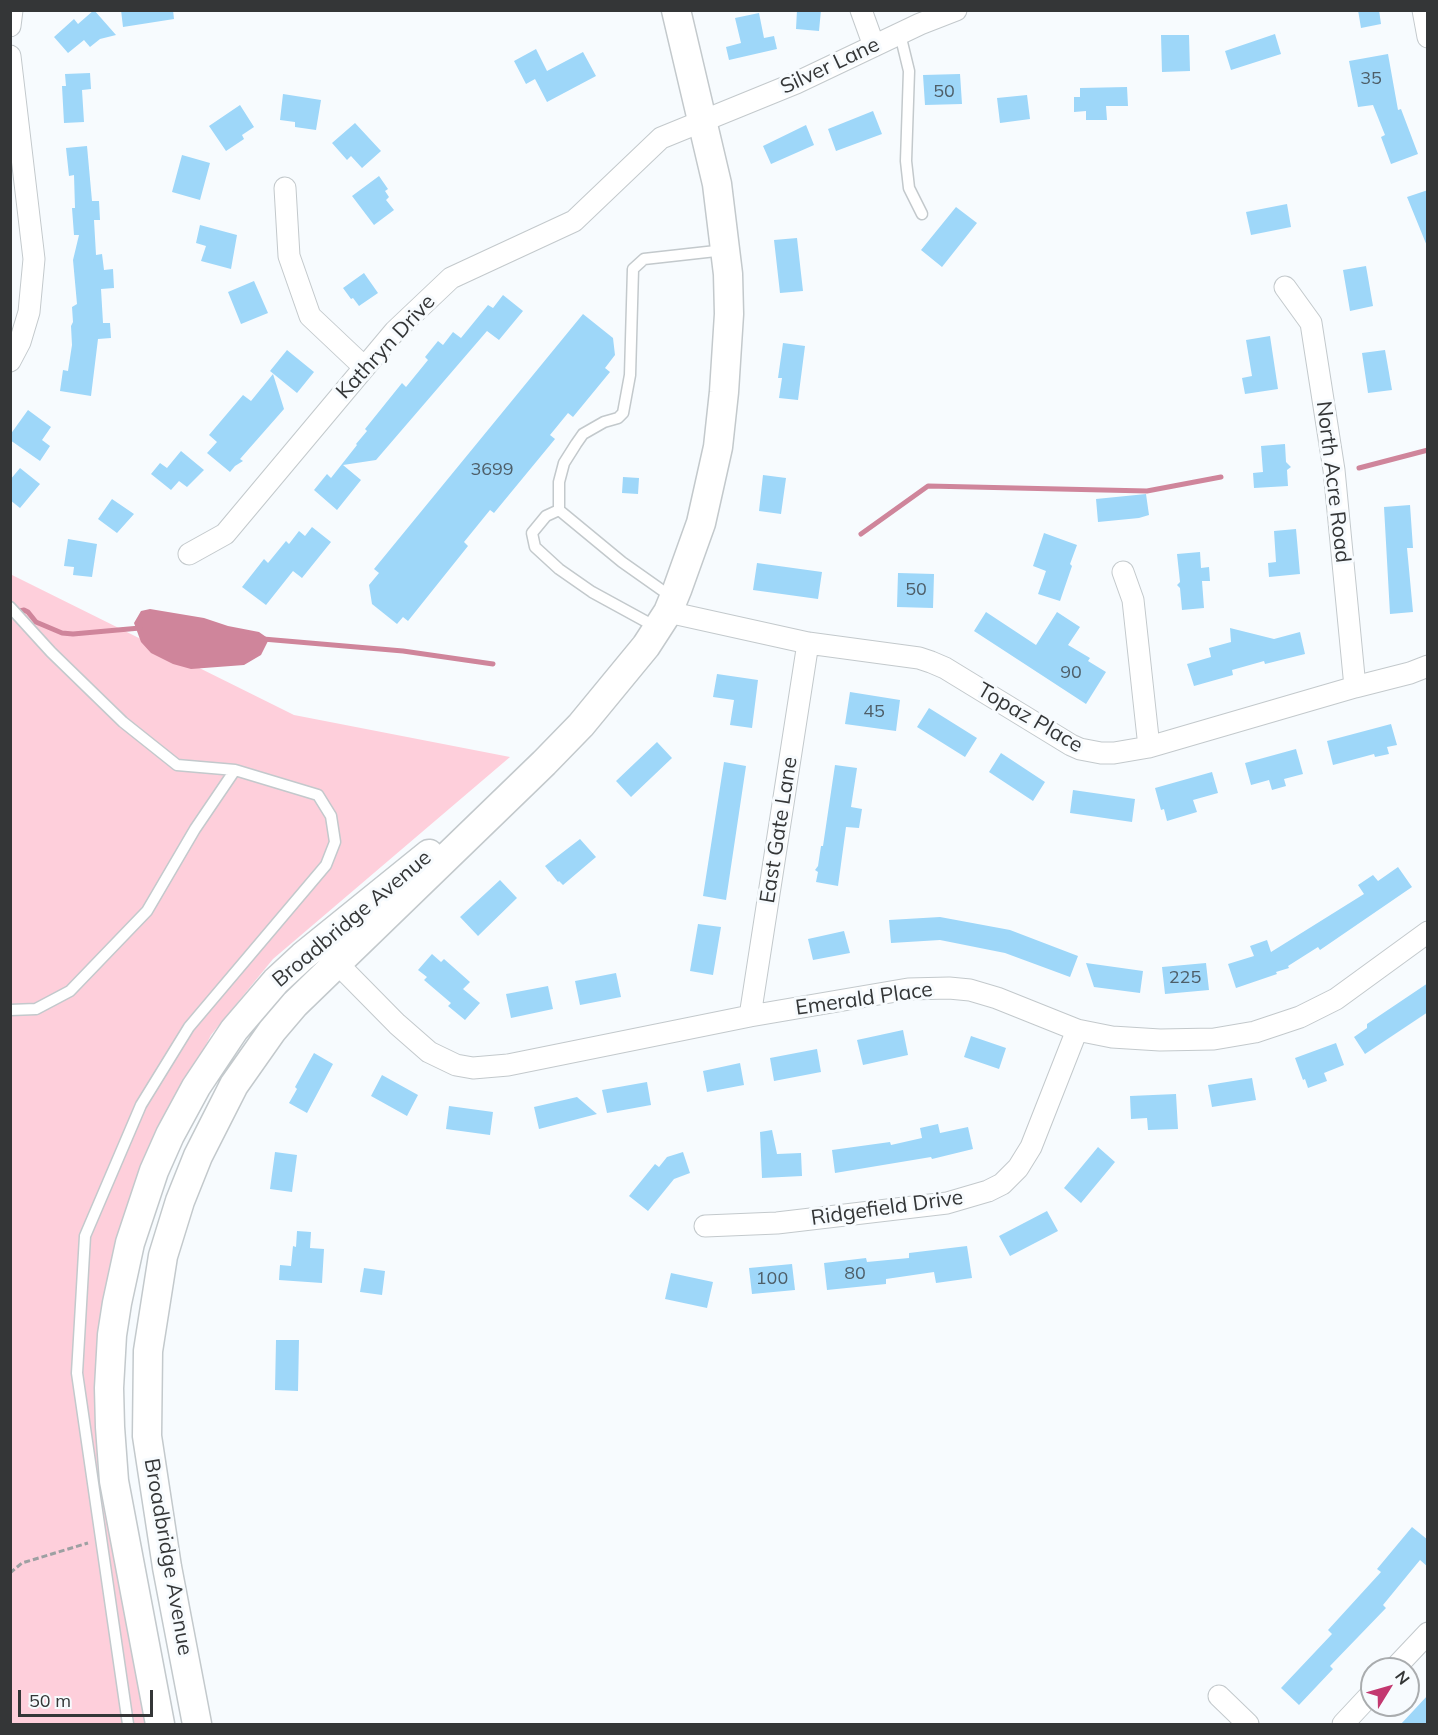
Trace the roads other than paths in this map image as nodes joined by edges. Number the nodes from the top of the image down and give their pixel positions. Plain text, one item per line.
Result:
1 (12, 10) edge
2 (676, 10) edge
3 (861, 10) edge
4 (956, 10) edge
5 (1423, 10) edge
6 (10, 26) edge
7 (900, 34) junction
8 (1428, 37) edge
9 (874, 46) junction
10 (10, 56) edge
11 (703, 121) junction
12 (285, 189) dead end
13 (922, 214) dead end
14 (726, 250) junction
15 (1284, 287) dead end
16 (10, 362) edge
17 (364, 367) junction
18 (559, 510) junction
19 (189, 554) dead end
20 (1123, 572) dead end
21 (10, 607) edge
22 (666, 612) junction
23 (808, 643) junction
24 (1428, 666) edge
25 (1355, 687) junction
26 (1149, 747) junction
27 (235, 770) junction
28 (528, 778) junction
29 (1428, 932) edge
30 (318, 942) junction
31 (337, 964) junction
32 (10, 1010) edge
33 (750, 1016) junction
34 (1077, 1030) junction
35 (705, 1226) dead end
36 (147, 1425) junction
37 (110, 1427) junction
38 (1428, 1633) edge
39 (1405, 1657) edge
40 (1219, 1696) dead end
41 (1360, 1706) edge
42 (128, 1725) edge
43 (160, 1725) edge
44 (197, 1725) edge
45 (1248, 1725) edge
46 (1343, 1725) edge

1 - 6 street
2 - 11 main road, Broadbridge Avenue
3 - 9 street
4 - 7 street, Silver Lane
5 - 8 street
7 - 9 street, Silver Lane
7 - 13 lane
9 - 11 street, Silver Lane
10 - 16 street
11 - 14 main road, Broadbridge Avenue
11 - 17 street, Kathryn Drive
12 - 17 street
14 - 18 lane
14 - 22 main road, Broadbridge Avenue
15 - 25 street, North Acre Road
17 - 19 street, Kathryn Drive
18 - 22 lane
18 - 22 lane
20 - 26 street
21 - 27 lane
22 - 23 street, Topaz Place
22 - 28 main road, Broadbridge Avenue
23 - 26 street, Topaz Place
23 - 33 street, East Gate Lane
24 - 25 street, Topaz Place
25 - 26 street, Topaz Place
27 - 32 lane
27 - 42 lane
28 - 30 main road, Broadbridge Avenue
28 - 31 main road, Broadbridge Avenue
29 - 34 street, Emerald Place
30 - 31 street, Emerald Place
30 - 37 main road, Broadbridge Avenue
31 - 33 street, Emerald Place
31 - 36 main road, Broadbridge Avenue
33 - 34 street, Emerald Place
34 - 35 street, Ridgefield Drive
36 - 37 main road
36 - 44 main road, Broadbridge Avenue
37 - 43 main road, Broadbridge Avenue
38 - 39 street
40 - 45 street
41 - 46 street

